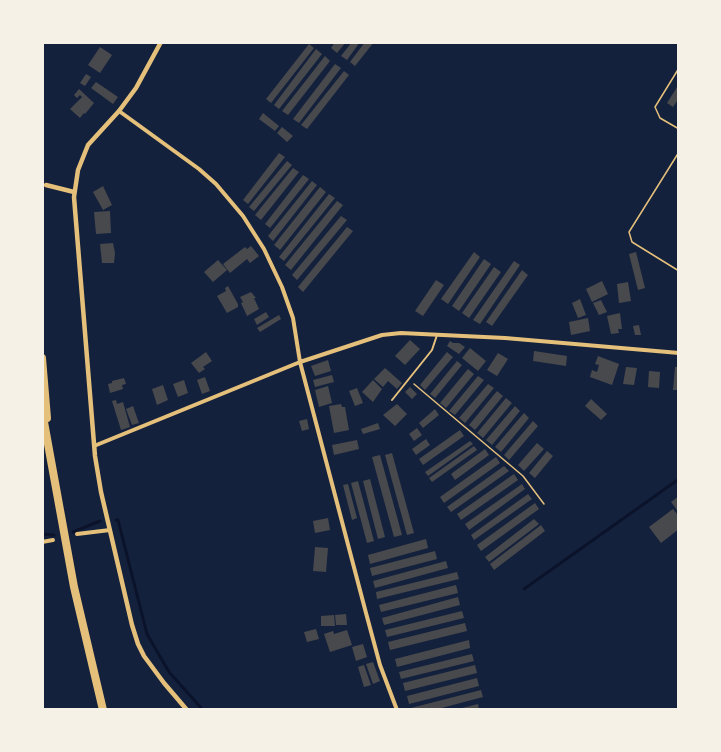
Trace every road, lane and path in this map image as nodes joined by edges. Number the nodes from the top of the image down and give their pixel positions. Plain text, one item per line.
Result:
1 (161, 42) edge
2 (679, 68) edge
3 (119, 111) junction
4 (679, 129) edge
5 (679, 152) edge
6 (46, 185) dead end
7 (74, 192) junction
8 (679, 271) edge
9 (437, 335) junction
10 (679, 353) edge
11 (42, 358) edge
12 (300, 362) junction
13 (408, 380) junction
14 (392, 400) dead end
15 (42, 411) edge
16 (94, 446) junction
17 (50, 459) junction
18 (544, 504) dead end
19 (110, 530) junction
20 (77, 534) dead end
21 (52, 540) dead end
22 (42, 542) edge
23 (103, 710) edge
24 (187, 710) edge
25 (396, 710) edge

1 - 3 street
2 - 4 path
3 - 7 street
3 - 12 street
5 - 8 path
6 - 7 street
7 - 16 street
9 - 10 street
9 - 12 street
9 - 13 lane
11 - 17 highway
12 - 16 street
12 - 25 street
13 - 14 lane
13 - 18 path
15 - 17 highway
16 - 19 street
17 - 23 highway
19 - 20 street
19 - 24 street
21 - 22 street

